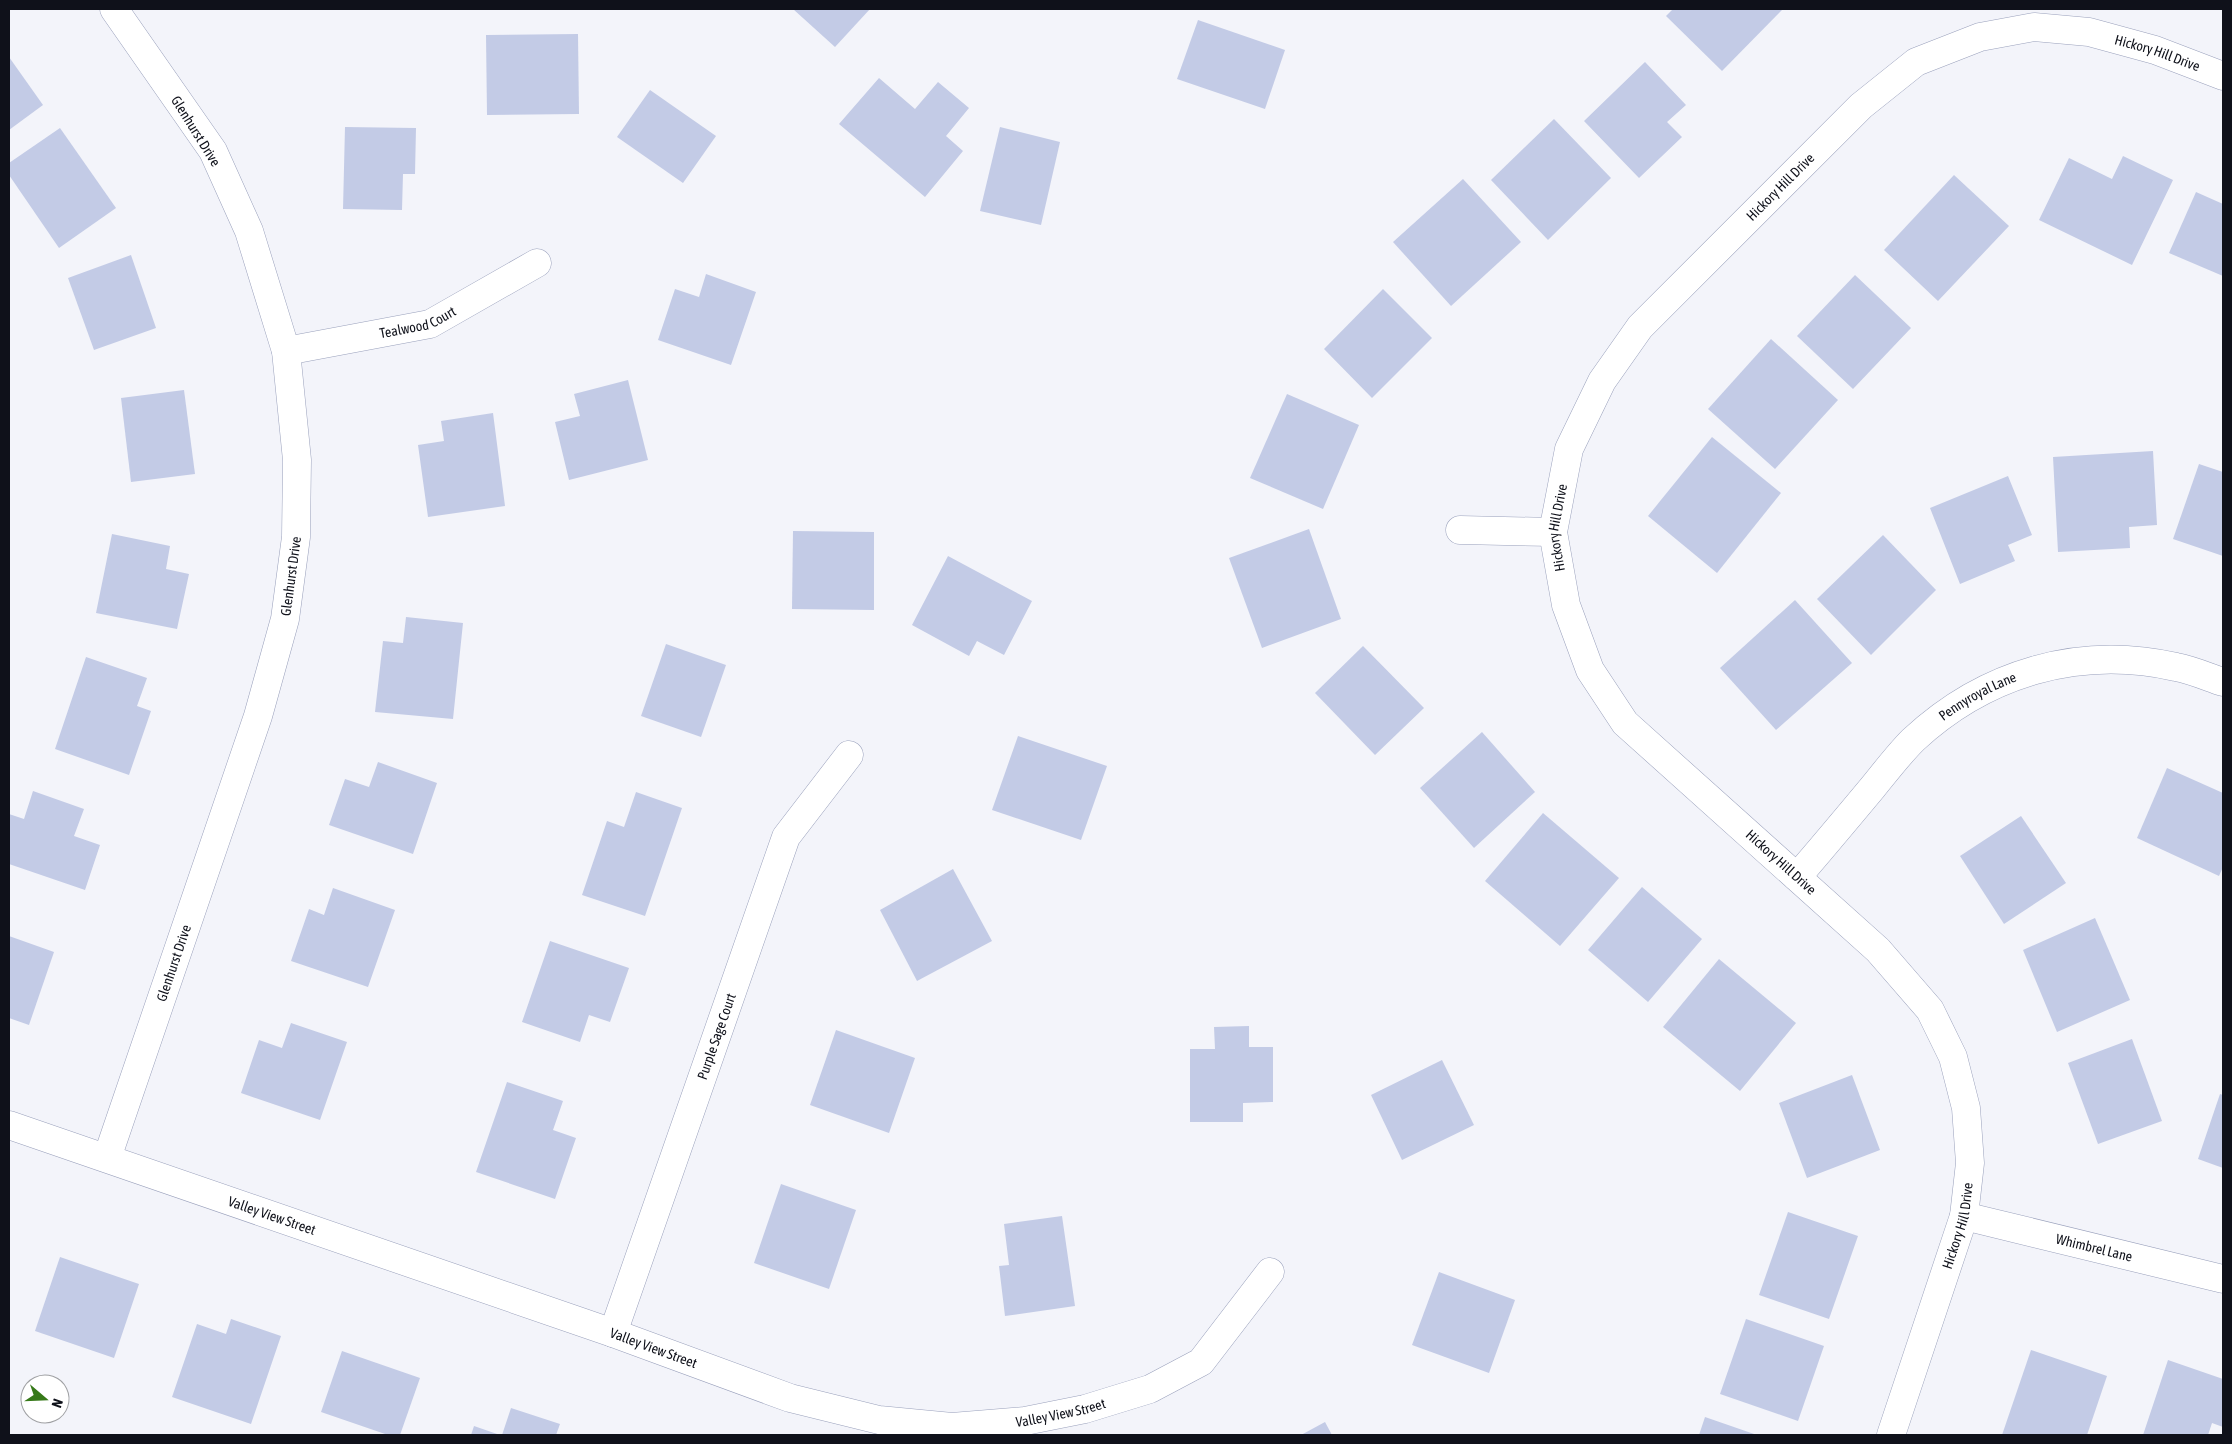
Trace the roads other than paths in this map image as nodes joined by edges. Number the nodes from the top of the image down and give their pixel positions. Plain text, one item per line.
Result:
1 (114, 9) edge
2 (2223, 76) edge
3 (537, 263) dead end
4 (286, 351) junction
5 (1460, 530) dead end
6 (1553, 532) junction
7 (2223, 682) edge
8 (849, 755) dead end
9 (1797, 876) junction
10 (9, 1125) edge
11 (107, 1158) junction
12 (1964, 1216) junction
13 (1270, 1272) dead end
14 (2223, 1279) edge
15 (613, 1333) junction
16 (1891, 1435) edge

1 - 4 street, Glenhurst Drive
2 - 6 street, Hickory Hill Drive
3 - 4 street, Tealwood Court
4 - 11 street, Glenhurst Drive
5 - 6 street
6 - 9 street, Hickory Hill Drive
7 - 9 street, Pennyroyal Lane
8 - 15 street, Purple Sage Court
9 - 12 street, Hickory Hill Drive
10 - 11 street, Valley View Street
11 - 15 street, Valley View Street
12 - 14 street, Whimbrel Lane
12 - 16 street, Hickory Hill Drive
13 - 15 street, Valley View Street

